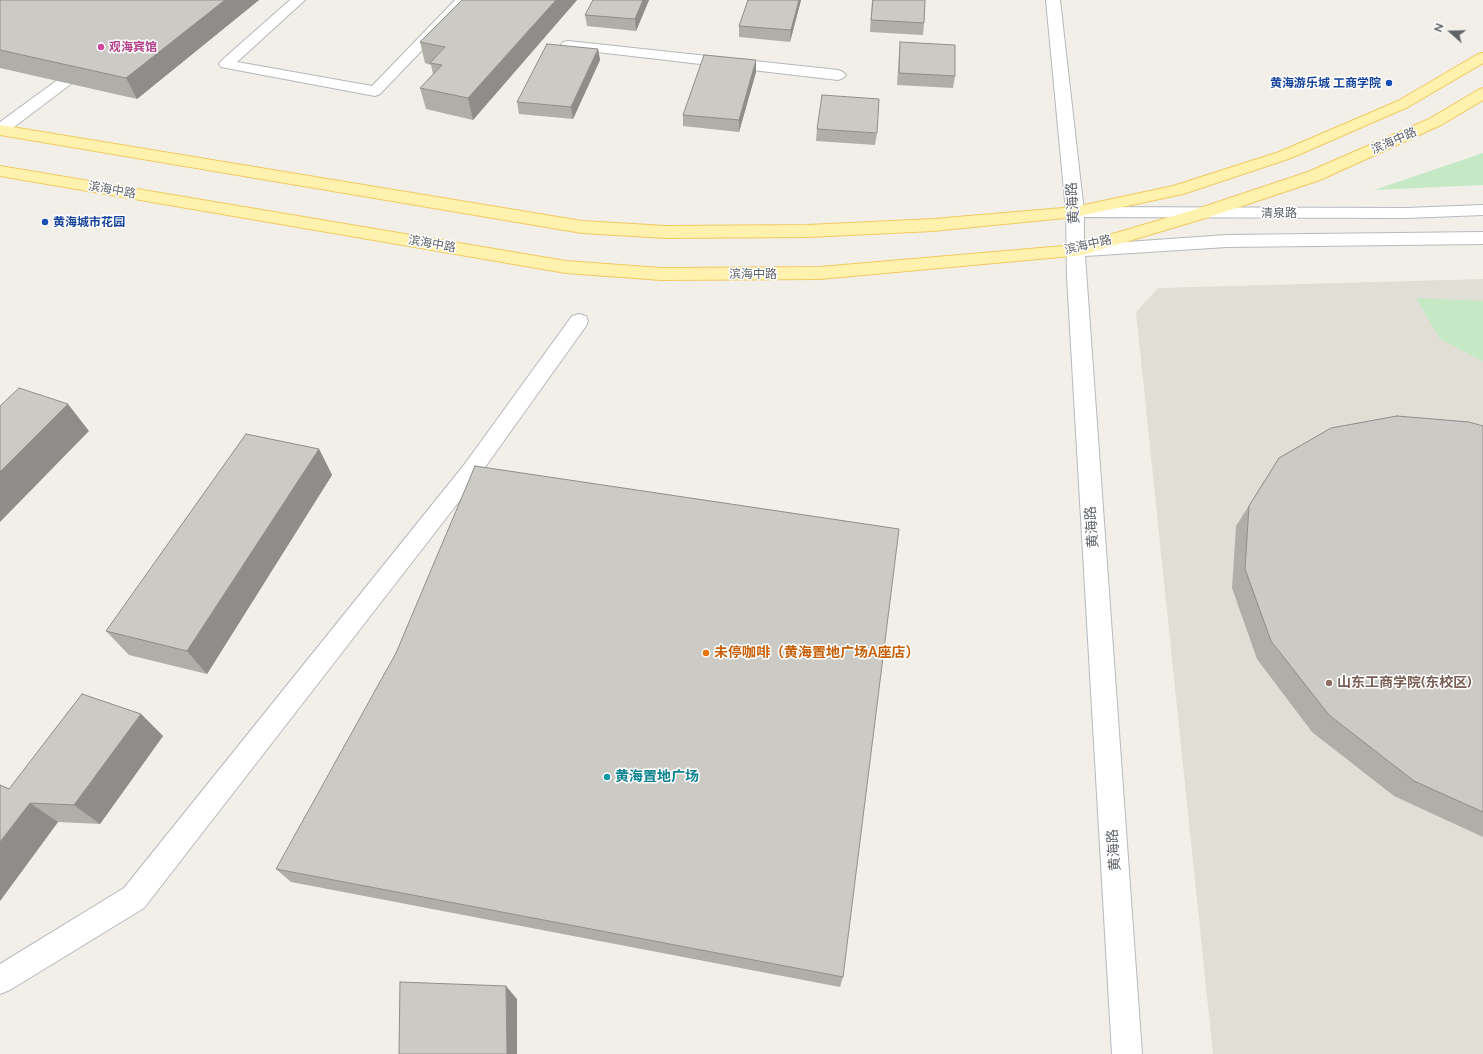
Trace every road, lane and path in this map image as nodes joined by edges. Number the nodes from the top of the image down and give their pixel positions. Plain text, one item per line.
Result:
1 (298, 0) edge
2 (463, 0) edge
3 (1053, 0) edge
4 (568, 45) edge
5 (1483, 57) edge
6 (97, 60) edge
7 (838, 75) dead end
8 (1483, 93) edge
9 (0, 130) edge
10 (0, 171) edge
11 (1483, 210) edge
12 (1075, 212) junction
13 (1204, 213) junction
14 (1483, 238) edge
15 (1076, 251) junction
16 (579, 321) dead end
17 (0, 980) edge
18 (1127, 1054) edge

1 - 2 main road
3 - 12 main road, 黄海路
4 - 7 main road
5 - 12 main road
6 - 9 main road
8 - 13 main road, 滨海中路
9 - 12 main road
10 - 15 main road, 滨海中路
11 - 13 main road, 清泉路
12 - 13 main road, 清泉路
12 - 15 main road, 黄海路
13 - 15 main road, 滨海中路
14 - 15 main road, 清泉路
15 - 18 main road, 黄海路
16 - 17 main road

